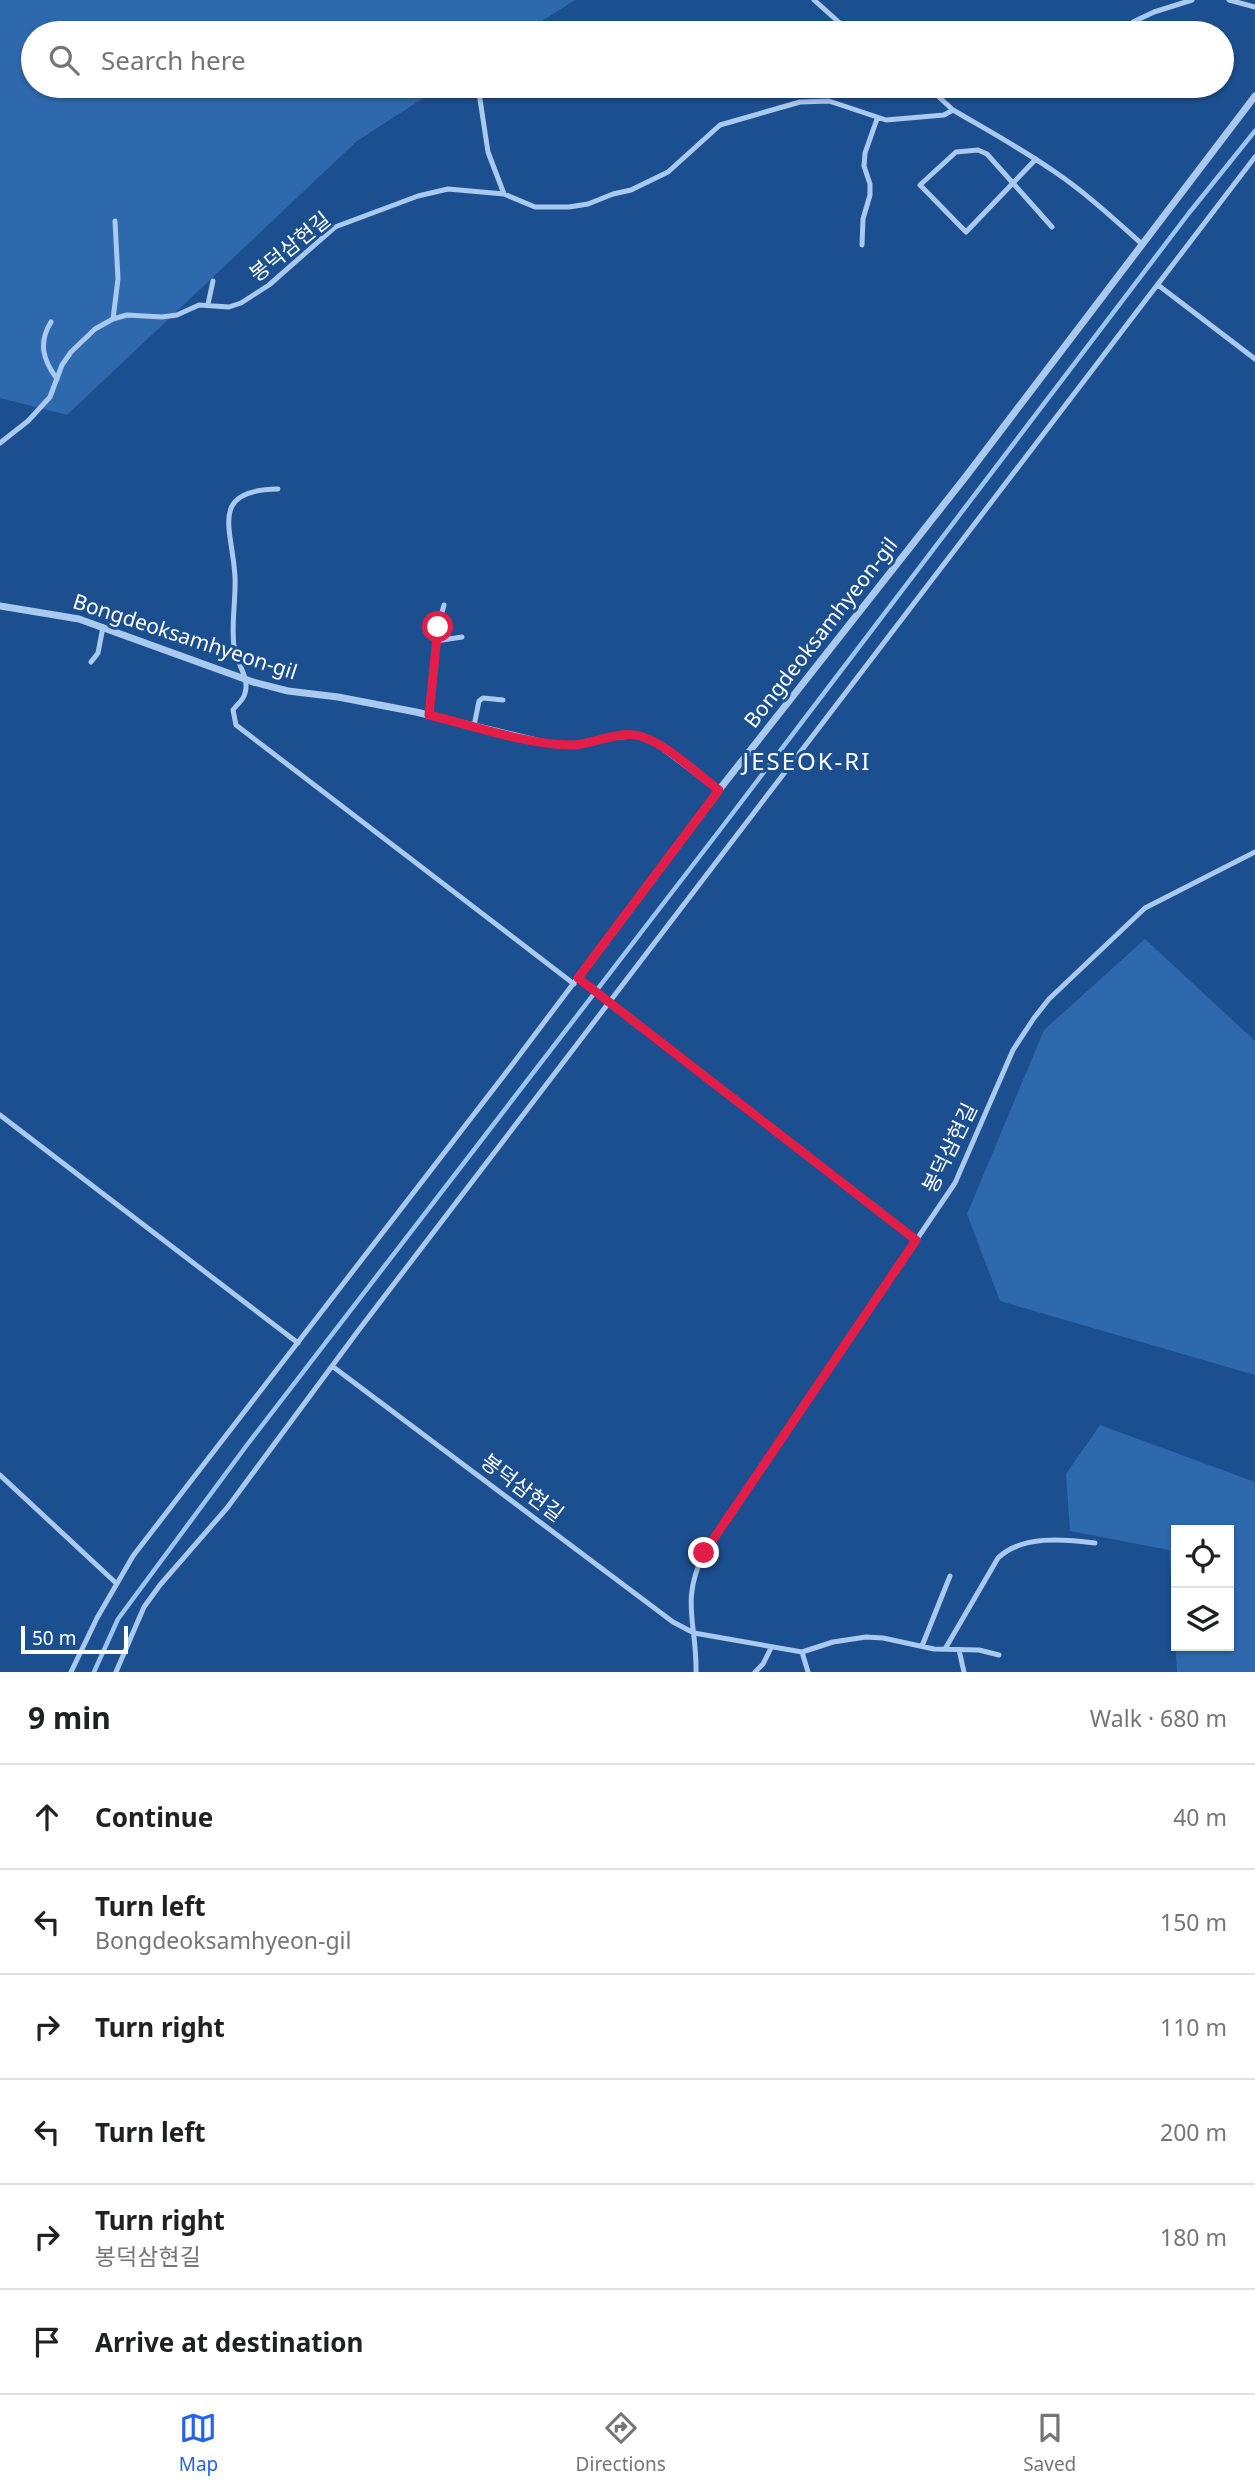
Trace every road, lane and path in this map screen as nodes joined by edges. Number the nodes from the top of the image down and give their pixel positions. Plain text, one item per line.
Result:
1 (814, 0) edge
2 (1192, 0) edge
3 (1229, 0) edge
4 (1255, 7) edge
5 (838, 21) edge
6 (1135, 21) edge
7 (1255, 96) edge
8 (480, 98) edge
9 (940, 98) edge
10 (953, 110) junction
11 (877, 119) junction
12 (1255, 158) edge
13 (1036, 159) junction
14 (1013, 183) junction
15 (504, 194) junction
16 (115, 221) dead end
17 (1052, 227) dead end
18 (1142, 244) junction
19 (862, 245) dead end
20 (213, 281) dead end
21 (1158, 285) junction
22 (208, 304) junction
23 (113, 319) junction
24 (51, 322) dead end
25 (1255, 359) edge
26 (57, 379) junction
27 (0, 443) edge
28 (278, 489) dead end
29 (444, 605) dead end
30 (0, 606) edge
31 (103, 627) junction
32 (462, 637) dead end
33 (436, 641) junction
34 (91, 662) dead end
35 (246, 679) junction
36 (503, 700) dead end
37 (429, 715) junction
38 (474, 726) junction
39 (719, 790) junction
40 (1255, 852) edge
41 (576, 981) junction
42 (607, 1000) junction
43 (0, 1115) edge
44 (916, 1240) junction
45 (298, 1343) junction
46 (332, 1366) junction
47 (0, 1475) edge
48 (1095, 1543) dead end
49 (950, 1576) dead end
50 (116, 1583) junction
51 (694, 1633) junction
52 (922, 1646) junction
53 (771, 1648) junction
54 (945, 1649) junction
55 (959, 1650) junction
56 (802, 1653) junction
57 (999, 1655) dead end
58 (71, 1672) edge
59 (116, 1672) edge
60 (696, 1672) edge
61 (755, 1672) edge
62 (808, 1672) edge
63 (964, 1672) edge

1 - 5 lane
2 - 6 lane
3 - 4 lane
7 - 18 street, Bongdeoksamhyeon-gil
8 - 15 lane
9 - 10 lane
10 - 11 lane, 봉덕삼현길
10 - 13 lane
11 - 15 lane, 봉덕삼현길
11 - 19 lane
12 - 21 lane
13 - 14 lane
13 - 18 lane
14 - 14 lane
14 - 17 lane
15 - 22 lane, 봉덕삼현길
16 - 23 lane
18 - 39 street, Bongdeoksamhyeon-gil
20 - 22 lane
21 - 25 lane
21 - 42 lane
22 - 23 lane, 봉덕삼현길
23 - 26 lane, 봉덕삼현길
24 - 26 lane
26 - 27 lane, 봉덕삼현길
28 - 35 lane
29 - 33 lane
30 - 31 street, Bongdeoksamhyeon-gil
31 - 34 lane
31 - 35 street, Bongdeoksamhyeon-gil
32 - 33 lane
33 - 37 lane
35 - 37 street, Bongdeoksamhyeon-gil
35 - 41 lane
36 - 38 lane
37 - 38 street, Bongdeoksamhyeon-gil
38 - 39 street, Bongdeoksamhyeon-gil
39 - 41 lane
40 - 44 lane, 봉덕삼현길
41 - 42 lane
41 - 45 lane
42 - 44 lane
42 - 46 lane
43 - 45 lane
44 - 51 lane, 봉덕삼현길
45 - 50 lane
46 - 51 lane, 봉덕삼현길
46 - 59 lane
47 - 50 lane
48 - 54 lane
49 - 52 lane
50 - 58 lane
51 - 53 lane, 봉덕삼현길
51 - 60 lane, 봉덕삼현길
52 - 54 lane, 봉덕삼현길
52 - 56 lane, 봉덕삼현길
53 - 56 lane, 봉덕삼현길
53 - 61 lane
54 - 55 lane, 봉덕삼현길
55 - 57 lane, 봉덕삼현길
55 - 63 lane
56 - 62 lane

